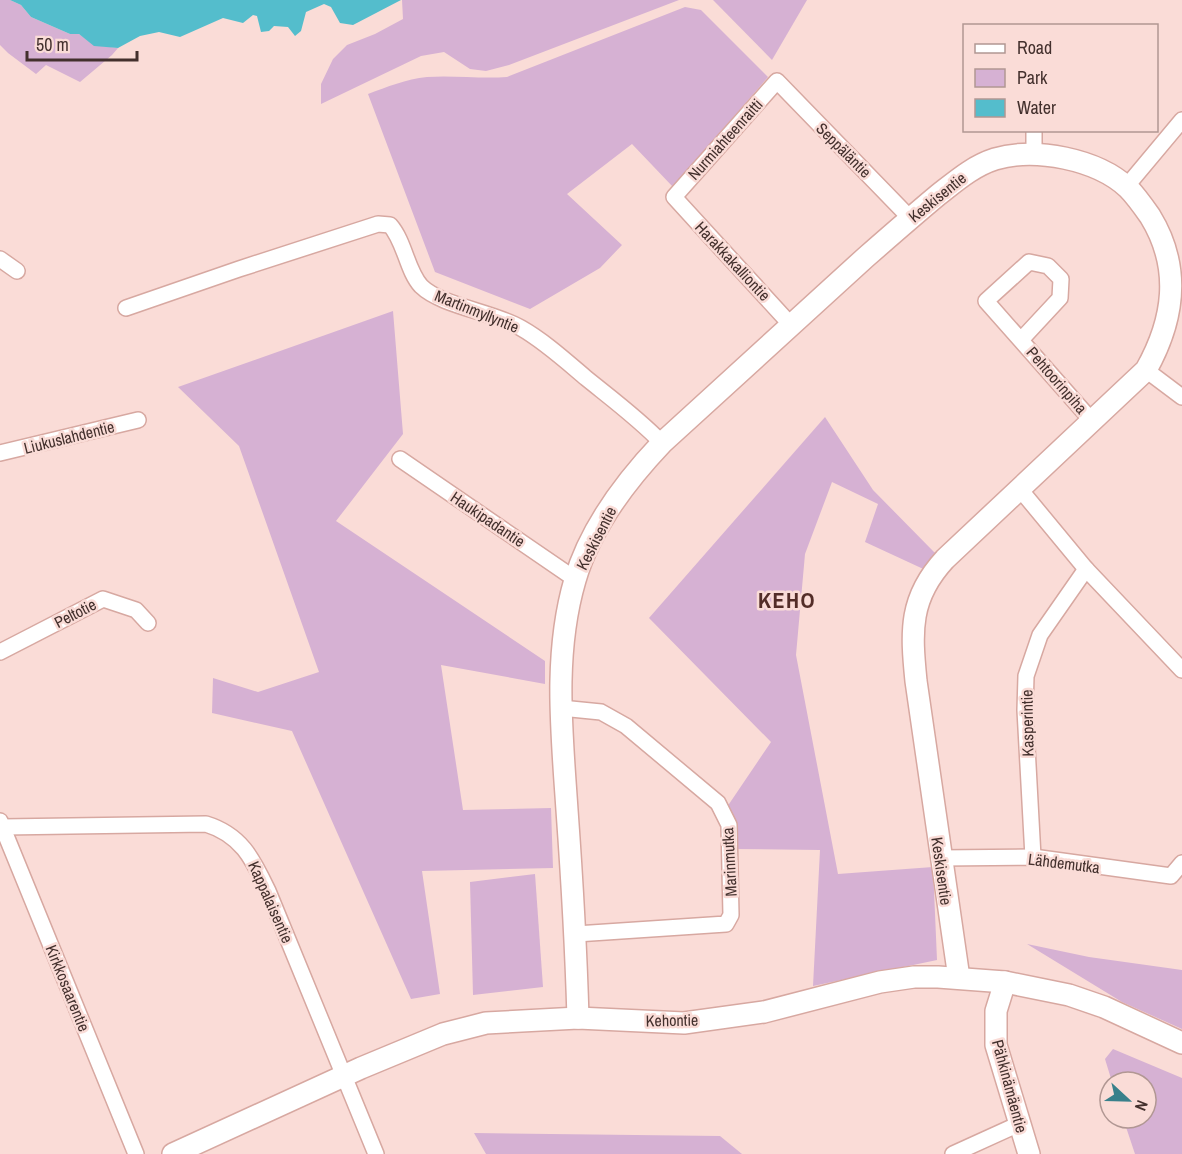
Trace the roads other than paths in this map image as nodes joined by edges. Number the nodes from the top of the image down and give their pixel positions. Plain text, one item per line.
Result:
1 (777, 81) joint
2 (1182, 120) edge
3 (1034, 132) edge
4 (1034, 153) junction
5 (1126, 187) junction
6 (674, 197) joint
7 (910, 218) junction
8 (0, 259) edge
9 (1176, 260) edge
10 (17, 271) dead end
11 (126, 308) dead end
12 (791, 325) junction
13 (1021, 339) junction
14 (1146, 370) junction
15 (1182, 396) edge
16 (138, 420) dead end
17 (1092, 421) junction
18 (662, 443) junction
19 (0, 453) edge
20 (400, 459) dead end
21 (1019, 488) junction
22 (1086, 569) junction
23 (575, 579) junction
24 (148, 623) dead end
25 (0, 652) edge
26 (1182, 670) edge
27 (561, 708) junction
28 (1, 824) edge
29 (940, 858) junction
30 (1033, 858) junction
31 (1182, 863) edge
32 (576, 934) junction
33 (959, 978) junction
34 (1005, 982) junction
35 (578, 1018) junction
36 (1182, 1043) edge
37 (344, 1076) junction
38 (1019, 1124) junction
39 (136, 1154) edge
40 (173, 1154) edge
41 (376, 1154) edge
42 (953, 1154) edge
43 (1029, 1154) edge

1 - 6 street, Nurmiahteenraitti
1 - 7 street, Seppäläntie
2 - 5 street
3 - 4 street
4 - 5 street, Keskisentie
4 - 7 street, Keskisentie
5 - 9 street, Keskisentie
6 - 12 street, Harakkakalliontie
7 - 12 street, Keskisentie
8 - 10 street
9 - 14 street, Keskisentie
11 - 18 street, Martinmyllyntie
12 - 18 street, Keskisentie
13 - 13 street, Pehtoorinpiha
13 - 17 street, Pehtoorinpiha
14 - 15 street
14 - 17 street, Keskisentie
16 - 19 street, Liukuslahdentie
17 - 21 street, Keskisentie
18 - 23 street, Keskisentie
20 - 23 street, Haukipadantie
21 - 22 street
21 - 29 street, Keskisentie
22 - 26 street
22 - 30 street, Kasperintie
23 - 27 street, Keskisentie
24 - 25 street, Peltotie
27 - 32 street, Keskisentie
27 - 32 street, Marinmutka
28 - 37 street, Kappalaisentie
28 - 39 street, Kirkkosaarentie
29 - 30 street, Lähdemutka
29 - 33 street, Keskisentie
30 - 31 street, Lähdemutka
32 - 35 street, Keskisentie
33 - 34 street, Kehontie
33 - 35 street, Kehontie
34 - 36 street, Kehontie
34 - 38 street, Pähkinämäentie
35 - 37 street, Kehontie
37 - 40 street, Kehontie
37 - 41 street, Kappalaisentie
38 - 42 street
38 - 43 street, Pähkinämäentie

